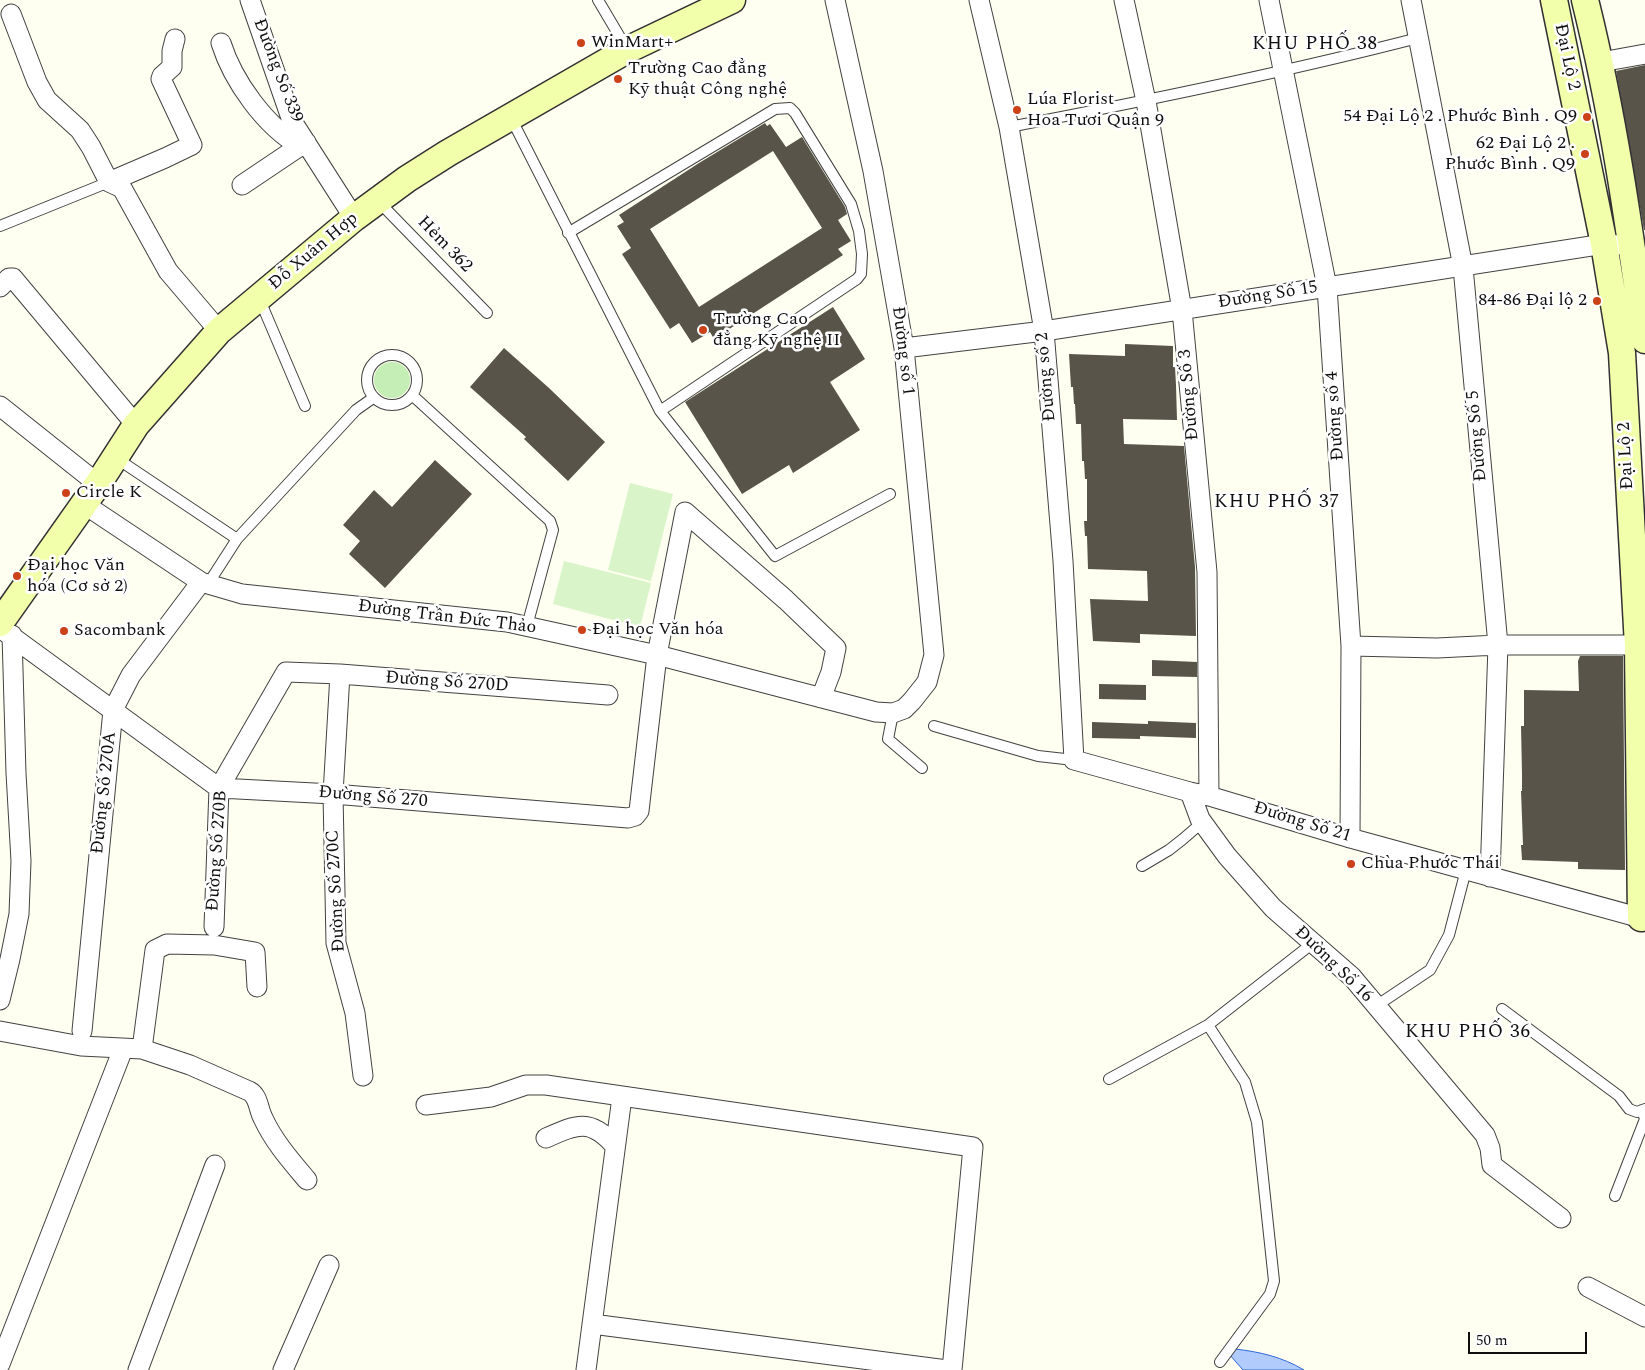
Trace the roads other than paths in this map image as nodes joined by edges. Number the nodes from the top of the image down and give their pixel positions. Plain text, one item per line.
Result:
1 (250, 0) edge
2 (598, 0) edge
3 (835, 0) edge
4 (979, 0) edge
5 (1124, 0) edge
6 (1269, 0) edge
7 (1411, 0) edge
8 (1554, 0) edge
9 (1585, 0) edge
10 (722, 2) edge
11 (11, 14) dead end
12 (1418, 38) junction
13 (175, 39) dead end
14 (221, 43) dead end
15 (627, 50) junction
16 (1645, 54) edge
17 (1601, 62) junction
18 (1284, 71) junction
19 (1146, 101) junction
20 (510, 118) junction
21 (1009, 127) junction
22 (303, 144) junction
23 (109, 182) junction
24 (242, 185) dead end
25 (377, 200) junction
26 (354, 218) junction
27 (0, 226) edge
28 (568, 233) junction
29 (1604, 244) junction
30 (1638, 244) edge
31 (1463, 267) junction
32 (0, 287) edge
33 (1327, 287) junction
34 (259, 297) junction
35 (1182, 310) junction
36 (487, 312) dead end
37 (219, 331) junction
38 (1044, 331) junction
39 (1645, 340) edge
40 (904, 348) junction
41 (1634, 352) edge
42 (412, 395) junction
43 (373, 398) junction
44 (0, 406) edge
45 (305, 406) dead end
46 (660, 411) junction
47 (136, 425) junction
48 (116, 457) junction
49 (91, 494) junction
50 (890, 494) dead end
51 (236, 538) junction
52 (204, 583) junction
53 (527, 626) junction
54 (4, 629) edge
55 (1498, 645) junction
56 (1641, 645) edge
57 (1351, 646) junction
58 (657, 655) junction
59 (286, 672) joint
60 (340, 674) junction
61 (608, 695) dead end
62 (821, 698) junction
63 (113, 710) junction
64 (894, 713) junction
65 (934, 726) dead end
66 (1074, 760) junction
67 (922, 768) dead end
68 (220, 788) junction
69 (1190, 792) junction
70 (333, 794) junction
71 (1209, 796) junction
72 (1200, 819) junction
73 (1350, 838) junction
74 (1142, 866) dead end
75 (1466, 870) junction
76 (1490, 877) junction
77 (1643, 919) edge
78 (214, 927) dead end
79 (1313, 944) junction
80 (3, 976) edge
81 (257, 987) dead end
82 (0, 1000) edge
83 (1376, 1006) junction
84 (1502, 1009) dead end
85 (1208, 1025) junction
86 (82, 1031) dead end
87 (0, 1032) edge
88 (123, 1049) junction
89 (142, 1050) junction
90 (363, 1076) dead end
91 (1109, 1079) dead end
92 (622, 1097) junction
93 (426, 1106) dead end
94 (1643, 1110) edge
95 (546, 1138) dead end
96 (615, 1146) junction
97 (215, 1165) dead end
98 (307, 1180) dead end
99 (1615, 1196) dead end
100 (1561, 1218) dead end
101 (330, 1265) dead end
102 (1588, 1287) dead end
103 (1645, 1318) edge
104 (592, 1324) junction
105 (1220, 1362) dead end
106 (0, 1364) edge
107 (138, 1370) edge
108 (283, 1370) edge
109 (586, 1370) edge
110 (948, 1370) edge
111 (952, 1370) edge

1 - 22 street, Đường Số 339
2 - 15 lane
3 - 40 street, Đường số 1
4 - 21 street, Đường số 2
5 - 19 street, Đường Số 3
6 - 18 street, Đường số 4
7 - 12 street, Đường Số 5
8 - 29 street, Đại Lộ 2
9 - 17 street, Đại Lộ 2
10 - 15 street, Đỗ Xuân Hợp
11 - 23 street
12 - 18 lane
12 - 31 street, Đường Số 5
13 - 23 street
14 - 22 street
15 - 20 street, Đỗ Xuân Hợp
16 - 17 street
17 - 30 street, Đại Lộ 2
18 - 19 lane
18 - 33 street, Đường số 4
19 - 21 lane
19 - 35 street, Đường Số 3
20 - 25 street, Đỗ Xuân Hợp
20 - 28 lane
21 - 38 street, Đường số 2
22 - 24 street
22 - 26 street, Đường Số 339
23 - 27 lane
23 - 37 street
25 - 26 street, Đỗ Xuân Hợp
25 - 36 lane, Hẻm 362
26 - 34 street, Đỗ Xuân Hợp
28 - 46 lane
28 - 46 lane
29 - 30 street, Đường Số 15
29 - 31 street, Đường Số 15
29 - 41 street, Đại Lộ 2
30 - 39 street, Đại Lộ 2
31 - 33 street, Đường Số 15
31 - 55 street, Đường Số 5
32 - 47 street
33 - 35 street, Đường Số 15
33 - 57 street, Đường số 4
34 - 37 street, Đỗ Xuân Hợp
34 - 45 lane
35 - 38 street, Đường Số 15
35 - 71 street, Đường Số 3
37 - 47 street, Đỗ Xuân Hợp
38 - 40 street, Đường Số 15
38 - 66 street, Đường số 2
40 - 64 street, Đường số 1
41 - 56 street, Đại Lộ 2
42 - 43 lane
42 - 43 lane
42 - 53 lane
43 - 51 lane
44 - 49 street, Đường Trần Đức Thảo
46 - 50 lane
47 - 48 street, Đỗ Xuân Hợp
48 - 49 street, Đỗ Xuân Hợp
48 - 51 lane
49 - 52 street, Đường Trần Đức Thảo
49 - 54 street, Đỗ Xuân Hợp
51 - 52 lane
52 - 53 street, Đường Trần Đức Thảo
52 - 63 street, Đường Số 270A
53 - 58 street, Đường Trần Đức Thảo
54 - 63 street
54 - 80 street
55 - 56 street
55 - 57 street
55 - 76 street, Đường Số 5
56 - 77 street, Đại Lộ 2
57 - 73 street, Đường số 4
58 - 62 street, Đường Trần Đức Thảo
58 - 62 street
58 - 70 street, Đường Số 270
59 - 60 street, Đường Số 270D
59 - 68 street, Đường Số 270B
60 - 61 street, Đường Số 270D
60 - 70 street, Đường Số 270C
62 - 64 street, Đường Trần Đức Thảo
63 - 68 street
63 - 86 street, Đường Số 270A
64 - 67 lane
65 - 66 lane
66 - 69 street, Đường Số 21
68 - 70 street, Đường Số 270
68 - 78 street, Đường Số 270B
69 - 71 street, Đường Số 21
69 - 72 street, Đường Số 16
70 - 90 street, Đường Số 270C
71 - 73 street, Đường Số 21
72 - 74 lane
72 - 79 street, Đường Số 16
73 - 75 street, Đường Số 21
75 - 76 street, Đường Số 21
75 - 83 lane
76 - 77 street, Đường Số 21
79 - 83 street, Đường Số 16
79 - 85 lane
80 - 82 street
81 - 89 street
83 - 100 street, Đường Số 16
84 - 94 lane
85 - 91 lane
85 - 105 lane
87 - 88 street
88 - 89 street
88 - 106 street
89 - 98 street
92 - 93 street
92 - 96 street
92 - 111 street
94 - 99 lane
95 - 96 street
96 - 104 street
97 - 107 street
101 - 108 street
102 - 103 street
104 - 109 street
104 - 110 street

